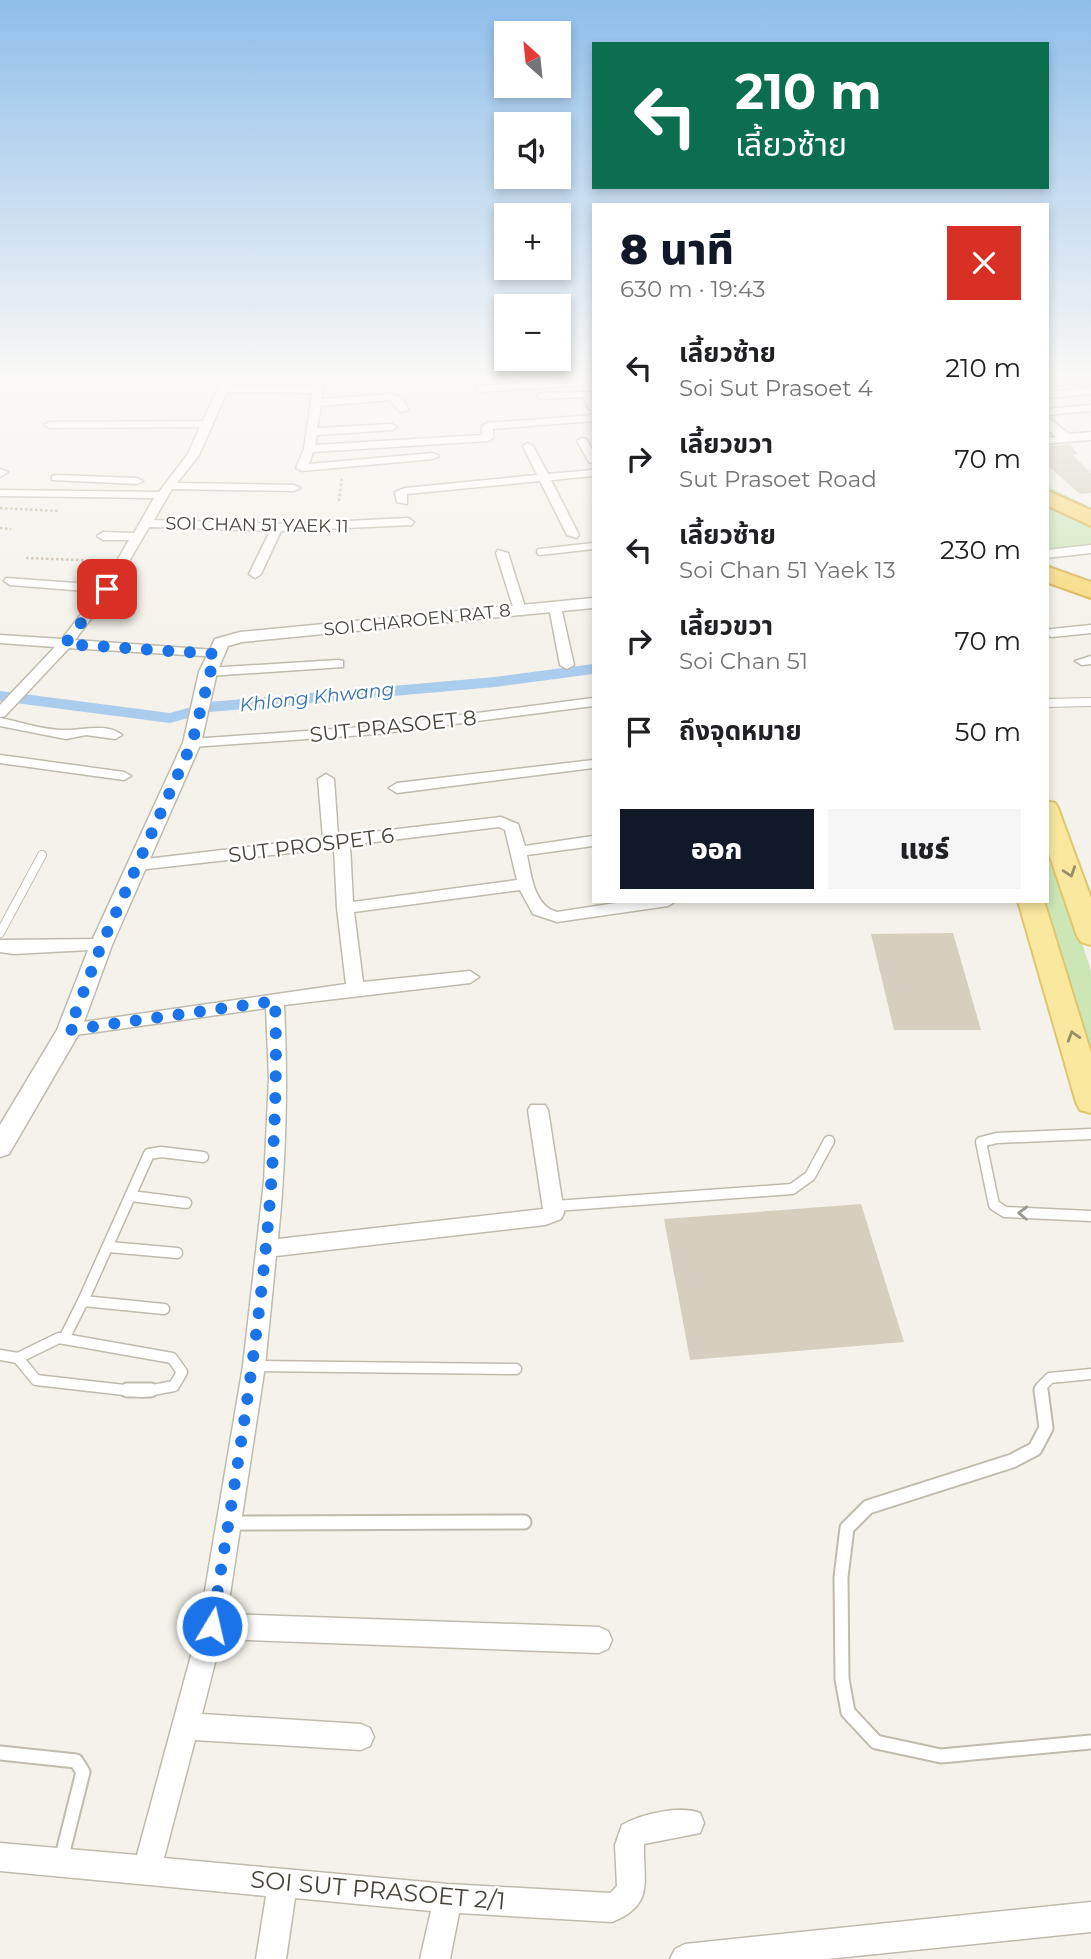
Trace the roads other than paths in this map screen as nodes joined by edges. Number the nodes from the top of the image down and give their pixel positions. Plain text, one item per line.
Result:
1 (185, 465) edge
2 (303, 465) edge
3 (337, 465) edge
4 (538, 465) edge
5 (66, 466) dead end
6 (592, 473) edge
7 (544, 477) junction
8 (56, 478) junction
9 (294, 488) dead end
10 (166, 490) junction
11 (0, 493) edge
12 (43, 494) junction
13 (128, 494) junction
14 (1049, 498) edge
15 (403, 502) dead end
16 (1049, 516) edge
17 (1091, 519) edge
18 (408, 522) dead end
19 (148, 523) junction
20 (277, 528) junction
21 (573, 535) dead end
22 (103, 537) dead end
23 (139, 537) junction
24 (1091, 537) edge
25 (592, 546) edge
26 (1091, 549) edge
27 (540, 552) dead end
28 (502, 553) dead end
29 (1049, 554) edge
30 (255, 574) dead end
31 (1049, 574) edge
32 (10, 581) dead end
33 (1049, 581) edge
34 (107, 589) junction
35 (1091, 591) edge
36 (1091, 598) edge
37 (592, 603) edge
38 (555, 607) junction
39 (520, 610) junction
40 (1091, 629) edge
41 (1052, 633) dead end
42 (240, 637) joint
43 (0, 639) edge
44 (65, 644) junction
45 (215, 654) junction
46 (338, 664) dead end
47 (567, 665) dead end
48 (208, 672) junction
49 (592, 702) edge
50 (1091, 702) edge
51 (1049, 703) edge
52 (0, 713) edge
53 (0, 722) edge
54 (115, 735) dead end
55 (192, 743) junction
56 (0, 759) edge
57 (592, 764) edge
58 (124, 776) dead end
59 (326, 779) dead end
60 (397, 788) dead end
61 (1049, 816) edge
62 (592, 841) edge
63 (337, 844) junction
64 (521, 851) junction
65 (42, 855) dead end
66 (138, 865) junction
67 (527, 884) junction
68 (652, 903) edge
69 (1032, 903) edge
70 (345, 908) junction
71 (1090, 932) edge
72 (0, 933) edge
73 (0, 946) edge
74 (101, 946) junction
75 (470, 977) dead end
76 (355, 989) junction
77 (275, 1001) junction
78 (69, 1030) junction
79 (1091, 1102) edge
80 (538, 1110) dead end
81 (1091, 1134) edge
82 (829, 1142) dead end
83 (0, 1147) edge
84 (203, 1157) dead end
85 (131, 1196) junction
86 (186, 1203) dead end
87 (555, 1206) junction
88 (1091, 1216) edge
89 (109, 1247) junction
90 (267, 1250) junction
91 (177, 1253) dead end
92 (83, 1301) junction
93 (164, 1309) dead end
94 (64, 1339) junction
95 (0, 1355) edge
96 (18, 1358) junction
97 (254, 1366) junction
98 (516, 1369) dead end
99 (1091, 1374) edge
100 (524, 1522) dead end
101 (229, 1523) junction
102 (212, 1626) junction
103 (599, 1640) dead end
104 (188, 1726) junction
105 (361, 1737) dead end
106 (1091, 1742) edge
107 (0, 1753) edge
108 (690, 1823) dead end
109 (0, 1857) edge
110 (60, 1863) junction
111 (147, 1870) junction
112 (283, 1882) junction
113 (448, 1898) junction
114 (1091, 1917) edge
115 (271, 1959) edge
116 (435, 1959) edge
117 (685, 1959) edge

1 - 10 street
2 - 3 street
4 - 7 street
5 - 8 street
6 - 7 street
7 - 15 street
7 - 21 street
8 - 12 street
8 - 13 street
9 - 10 street
10 - 13 street
10 - 19 street
11 - 12 street
12 - 13 street
14 - 17 highway
16 - 24 highway
18 - 20 street, SOI CHAN 51 YAEK 11
19 - 20 street, SOI CHAN 51 YAEK 11
19 - 23 street
20 - 30 street
22 - 23 street
23 - 34 street
25 - 27 lane
26 - 29 street
28 - 39 street
31 - 35 highway
32 - 34 street
33 - 36 street
34 - 44 street
37 - 38 street, SOI CHAROEN RAT 8
38 - 39 street, SOI CHAROEN RAT 8
38 - 47 street
39 - 42 street, SOI CHAROEN RAT 8
40 - 41 street
42 - 45 street
43 - 44 street
44 - 45 street
44 - 52 street
45 - 48 street
46 - 48 street
48 - 55 street
49 - 55 street, SUT PRASOET 8
50 - 51 lane
53 - 54 street
55 - 66 street
56 - 58 street
57 - 60 street
59 - 63 street
61 -> 71 main road
62 - 64 street
63 - 64 street, SUT PROSPET 6
63 - 66 street, SUT PROSPET 6
63 - 70 street
64 - 67 street
65 - 72 lane
66 - 74 street
67 - 68 street
67 - 70 street
79 -> 69 main road
70 - 76 street
73 - 74 street
74 - 78 street
75 - 76 street
76 - 77 street
77 - 78 street
77 - 90 street
78 - 83 street
80 - 87 street
88 -> 81 lane
82 - 87 lane
84 - 85 lane
85 - 86 lane
85 - 89 lane
87 - 90 street
89 - 91 lane
89 - 92 lane
90 - 97 street
92 - 93 lane
92 - 94 lane
94 - 96 lane
94 - 96 lane
95 - 96 lane
97 - 98 lane
97 - 101 street
99 - 106 lane
100 - 101 lane
101 - 102 street
102 - 103 street
102 - 104 street
104 - 105 street
104 - 111 street
107 - 110 lane
108 - 113 street, SOI SUT PRASOET 2/1
109 - 110 street, SOI SUT PRASOET 2/1
110 - 111 street, SOI SUT PRASOET 2/1
111 - 112 street, SOI SUT PRASOET 2/1
112 - 113 street, SOI SUT PRASOET 2/1
112 - 115 street
113 - 116 street
114 - 117 street

